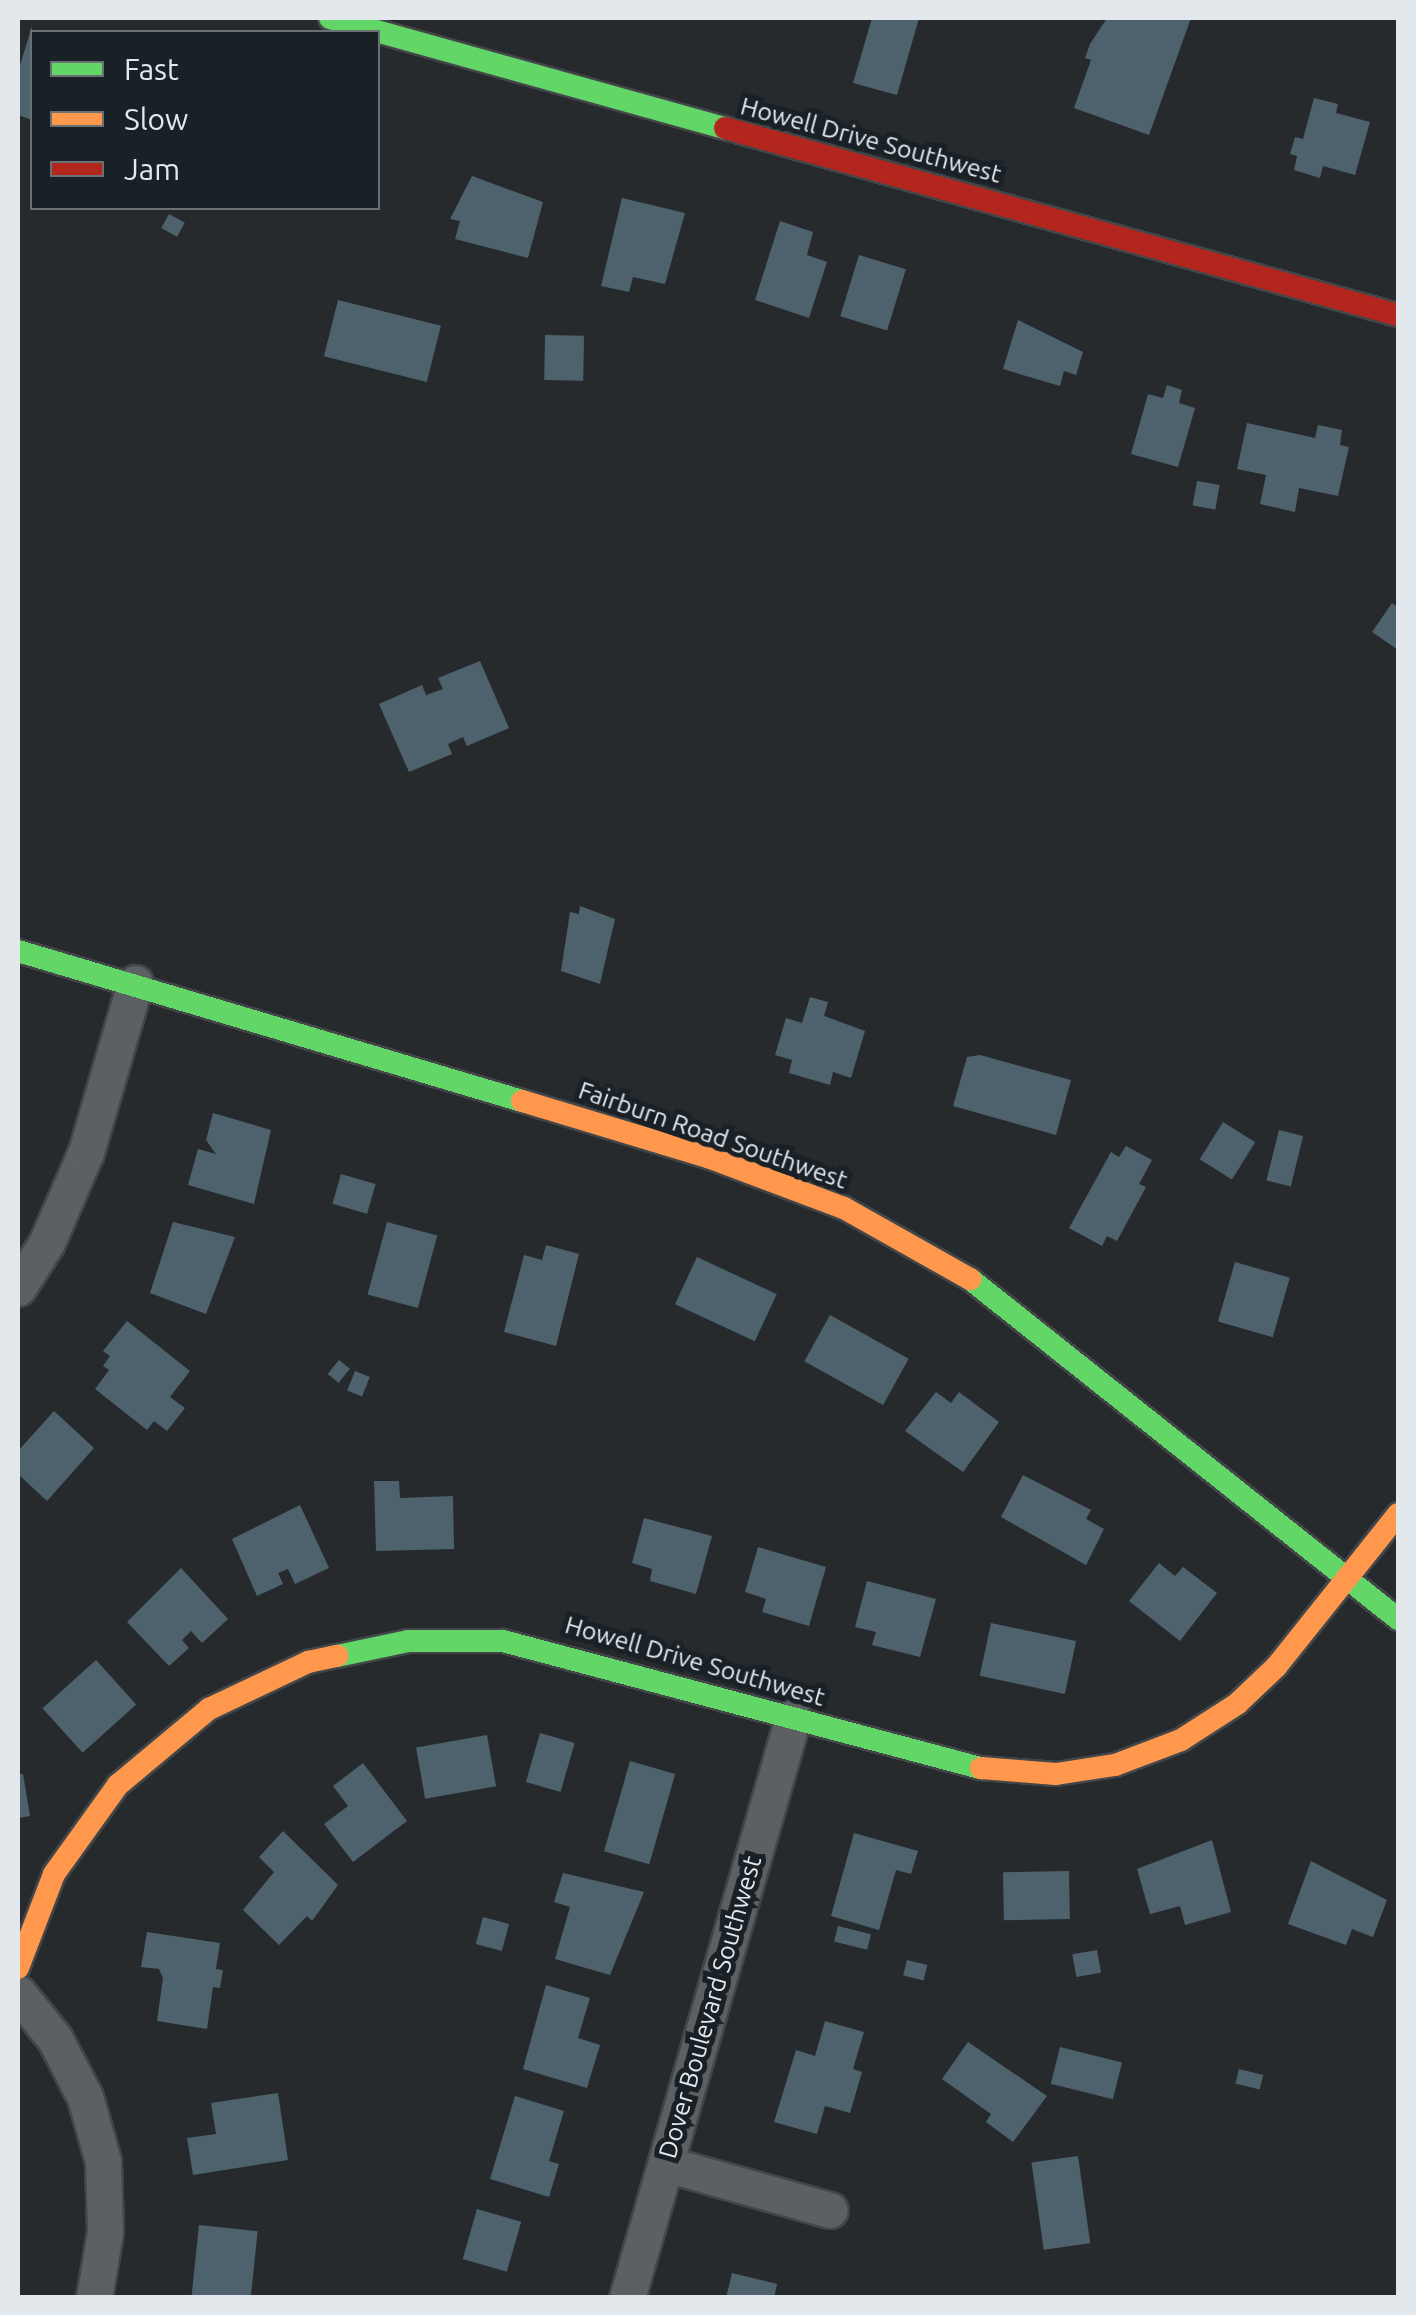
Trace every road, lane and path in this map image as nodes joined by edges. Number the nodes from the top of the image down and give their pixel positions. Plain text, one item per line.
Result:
1 (330, 18) edge
2 (373, 30) edge
3 (380, 32) edge
4 (1398, 314) edge
5 (18, 951) edge
6 (135, 983) junction
7 (18, 1288) edge
8 (1398, 1514) edge
9 (1348, 1578) junction
10 (1398, 1619) edge
11 (793, 1717) junction
12 (18, 1968) edge
13 (18, 1993) edge
14 (666, 2164) junction
15 (830, 2210) dead end
16 (94, 2298) edge
17 (628, 2298) edge

1 - 2 street, Howell Drive Southwest
3 - 4 street, Howell Drive Southwest
5 - 6 street, Fairburn Road Southwest
6 - 7 street
6 - 9 street, Fairburn Road Southwest
8 - 9 street, Howell Drive Southwest
9 - 10 street, Fairburn Road Southwest
9 - 11 street, Howell Drive Southwest
11 - 12 street, Howell Drive Southwest
11 - 14 street, Dover Boulevard Southwest
13 - 16 street
14 - 15 street
14 - 17 street, Dover Boulevard Southwest

